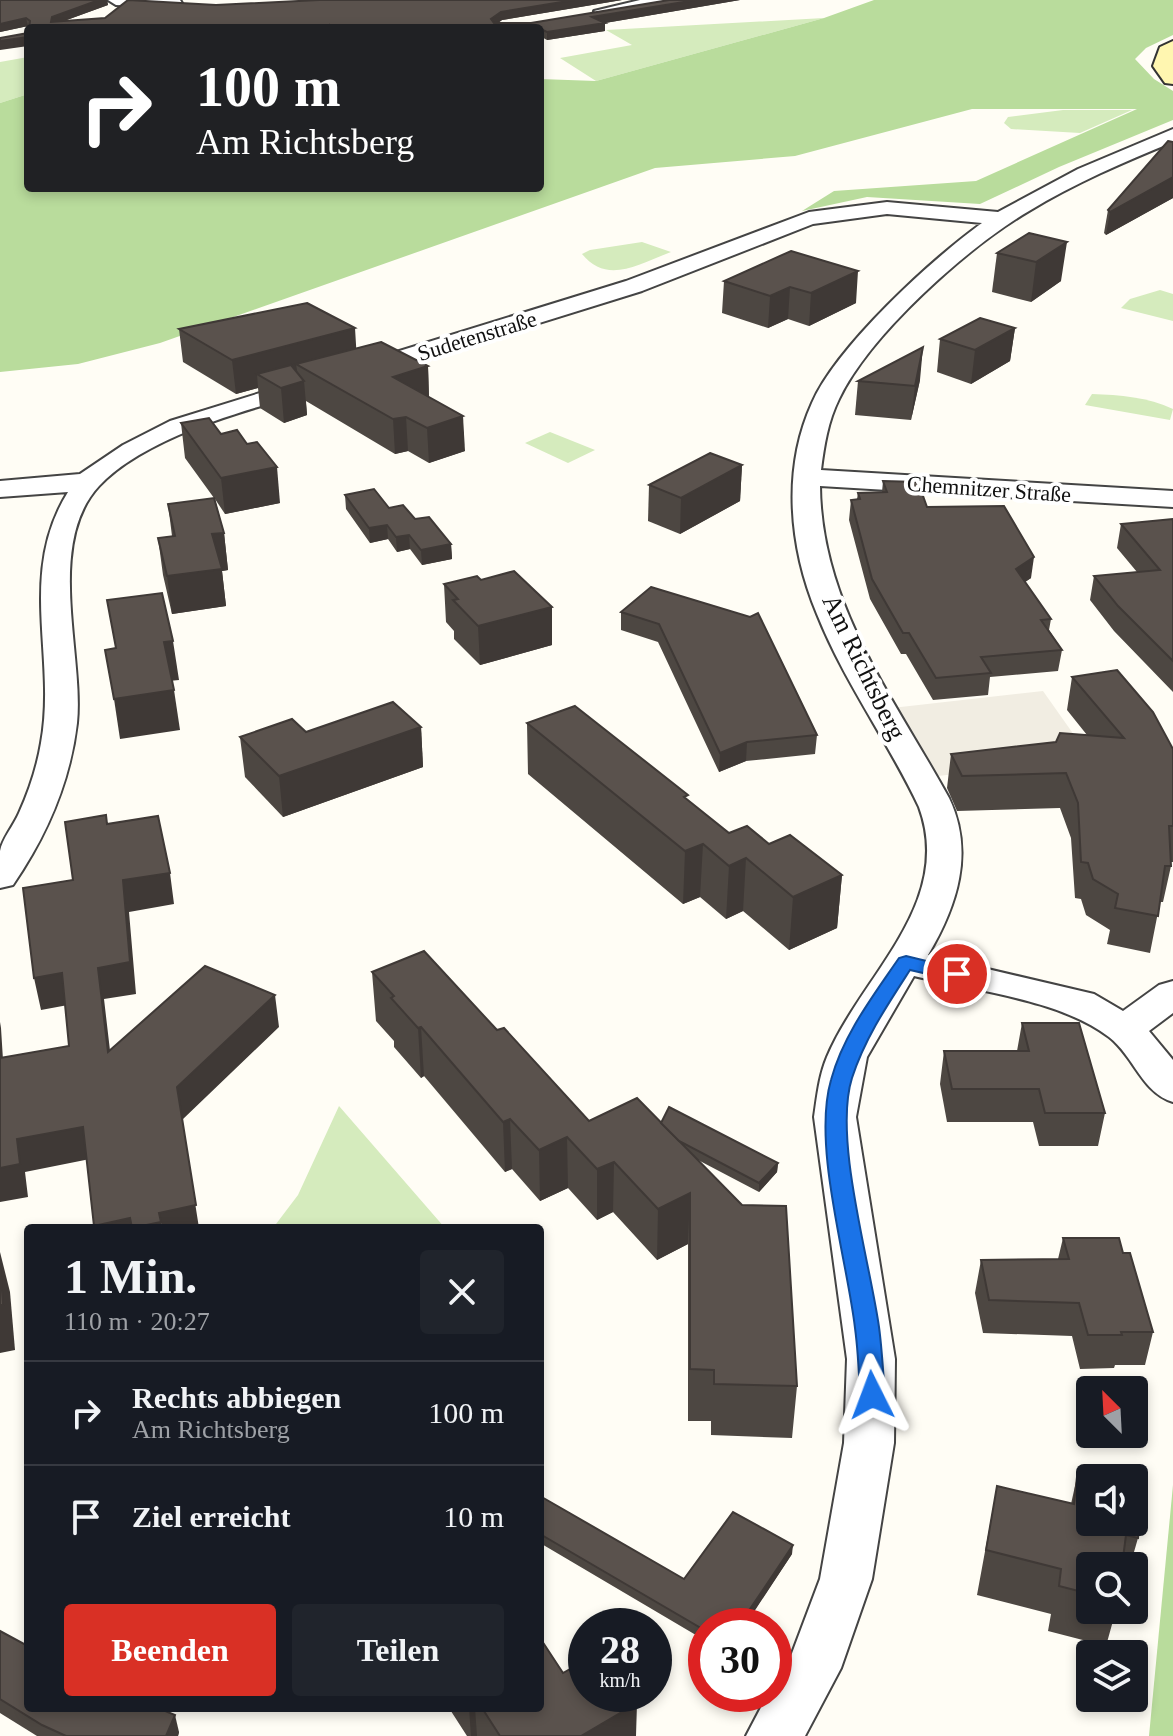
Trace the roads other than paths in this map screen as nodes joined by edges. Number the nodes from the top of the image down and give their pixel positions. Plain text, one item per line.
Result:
1 (668, 0) edge
2 (117, 1) edge
3 (189, 4) edge
4 (590, 14) edge
5 (106, 17) edge
6 (1173, 47) edge
7 (1173, 78) edge
8 (1173, 135) edge
9 (1002, 219) junction
10 (805, 477) junction
11 (87, 482) junction
12 (0, 489) edge
13 (1173, 499) edge
14 (0, 877) edge
15 (906, 962) junction
16 (1173, 994) edge
17 (1125, 1029) junction
18 (1173, 1088) edge
19 (774, 1736) edge

1 - 4 street
2 - 3 street
2 - 5 street
6 - 7 main road
8 - 9 street, Am Richtsberg
9 - 10 street, Am Richtsberg
9 - 11 street, Sudetenstraße
10 - 13 street, Chemnitzer Straße
10 - 15 street, Am Richtsberg
11 - 12 street
11 - 14 street, Sudetenstraße
15 - 17 street
15 - 19 street
16 - 17 street
17 - 18 street

